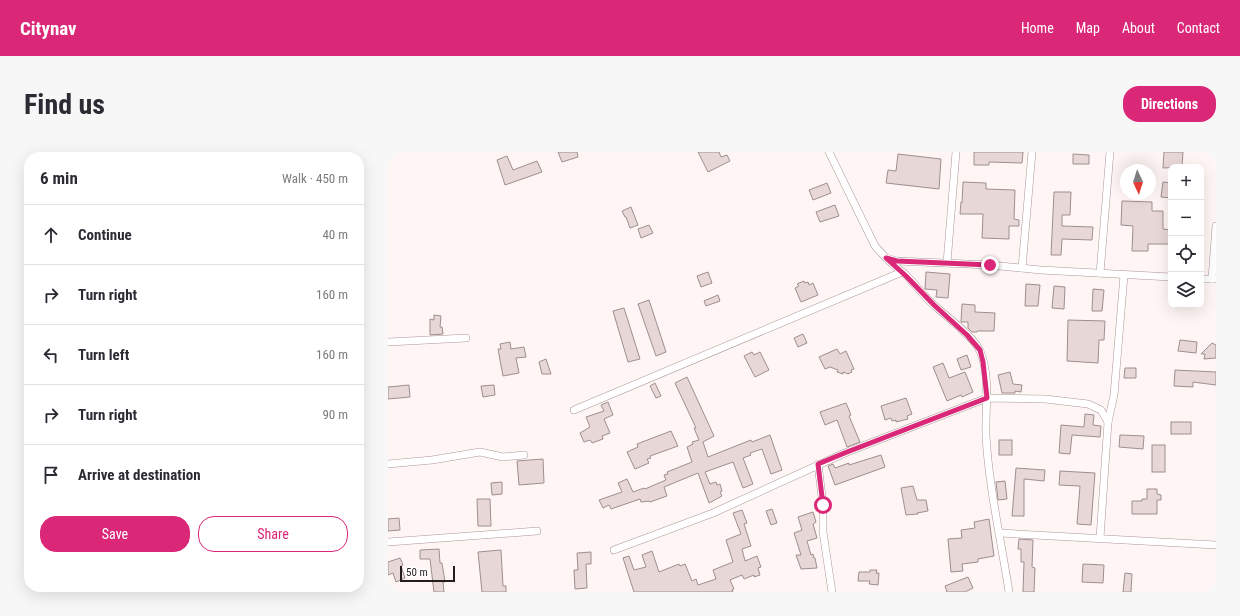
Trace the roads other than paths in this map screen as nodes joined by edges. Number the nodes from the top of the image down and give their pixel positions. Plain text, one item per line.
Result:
1 (956, 152) edge
2 (1032, 152) edge
3 (1110, 152) edge
4 (832, 154) edge
5 (1216, 226) edge
6 (886, 258) junction
7 (946, 263) junction
8 (1022, 268) junction
9 (902, 272) junction
10 (1100, 273) junction
11 (1124, 275) junction
12 (1168, 277) edge
13 (1214, 279) edge
14 (466, 338) dead end
15 (388, 342) edge
16 (1114, 395) junction
17 (987, 398) junction
18 (1097, 408) junction
19 (574, 410) dead end
20 (1108, 422) junction
21 (524, 455) dead end
22 (388, 464) edge
23 (818, 464) junction
24 (536, 531) dead end
25 (1000, 533) junction
26 (1100, 538) junction
27 (388, 542) edge
28 (1216, 545) edge
29 (614, 550) dead end
30 (832, 592) edge
31 (1009, 592) edge

1 - 7 street
2 - 8 street
3 - 10 street
4 - 6 street
5 - 13 street
6 - 7 street
6 - 9 street
7 - 8 street
8 - 10 street
9 - 17 street
9 - 19 street
10 - 11 street
11 - 12 street
11 - 16 street
14 - 15 street
16 - 18 street
16 - 20 street
17 - 18 street
17 - 23 street
17 - 25 street
18 - 20 street
20 - 26 street
21 - 22 street
23 - 29 street
23 - 30 street
24 - 27 street
25 - 26 street
25 - 31 street
26 - 28 street

